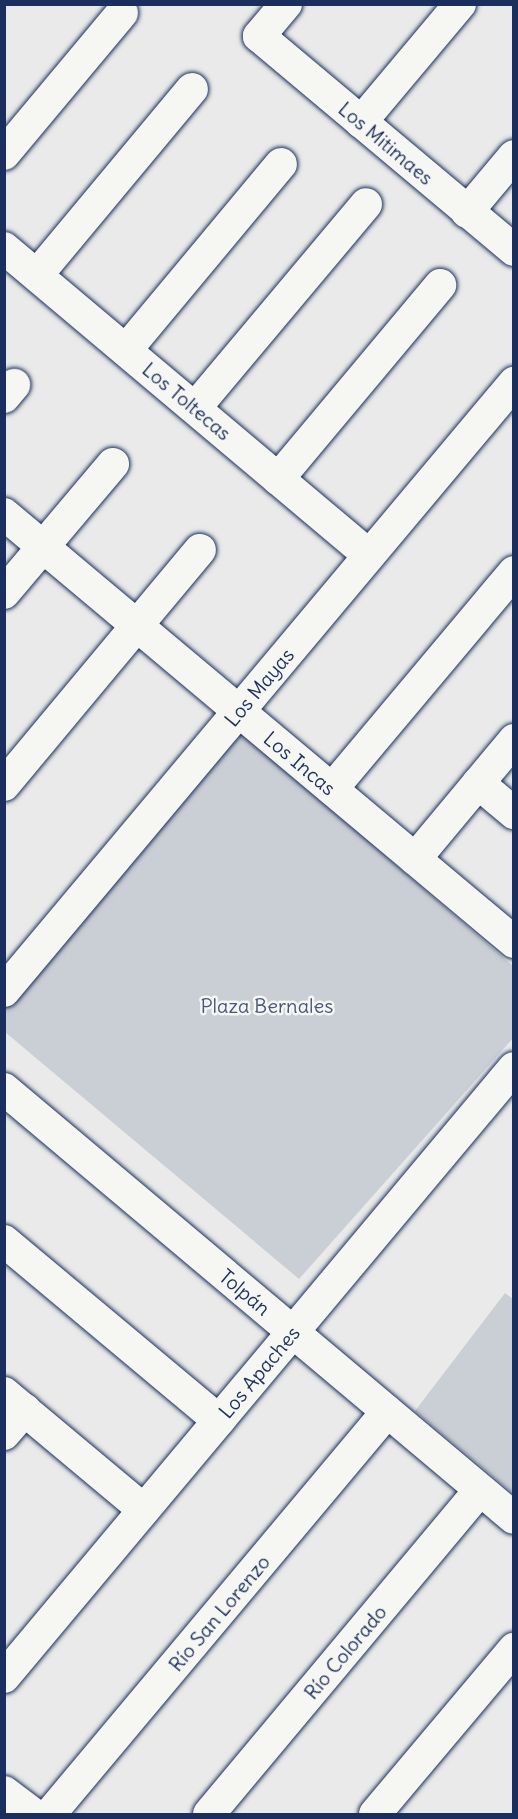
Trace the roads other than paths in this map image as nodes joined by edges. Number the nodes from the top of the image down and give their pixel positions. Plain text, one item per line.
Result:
1 (286, 4) edge
2 (460, 4) edge
3 (122, 13) dead end
4 (192, 89) dead end
5 (361, 122) junction
6 (4, 154) edge
7 (513, 156) edge
8 (281, 164) dead end
9 (366, 204) dead end
10 (467, 212) junction
11 (4, 248) edge
12 (513, 250) edge
13 (37, 275) junction
14 (440, 285) dead end
15 (126, 350) junction
16 (509, 396) edge
17 (195, 408) junction
18 (113, 464) dead end
19 (278, 479) junction
20 (4, 514) edge
21 (43, 546) junction
22 (200, 550) dead end
23 (369, 555) junction
24 (513, 572) edge
25 (4, 593) edge
26 (138, 626) junction
27 (239, 711) junction
28 (513, 741) edge
29 (478, 783) junction
30 (4, 785) edge
31 (332, 789) junction
32 (513, 813) edge
33 (415, 859) junction
34 (513, 942) edge
35 (4, 991) edge
36 (513, 1068) edge
37 (4, 1089) edge
38 (4, 1241) edge
39 (293, 1332) junction
40 (15, 1401) edge
41 (387, 1412) junction
42 (219, 1421) junction
43 (4, 1434) edge
44 (480, 1490) junction
45 (144, 1510) junction
46 (513, 1518) edge
47 (513, 1648) edge
48 (4, 1677) edge
49 (4, 1792) edge
50 (33, 1815) edge
51 (51, 1815) edge
52 (209, 1815) edge
53 (375, 1815) edge

1 - 5 street, Los Mitimaes
2 - 5 street
3 - 6 street
4 - 13 street
5 - 10 street, Los Mitimaes
7 - 10 street
8 - 15 street
9 - 17 street
10 - 12 street, Los Mitimaes
11 - 13 street, Los Toltecas
13 - 15 street, Los Toltecas
14 - 19 street
15 - 17 street, Los Toltecas
16 - 23 street, Los Mayas
17 - 19 street, Los Toltecas
18 - 21 street
19 - 23 street, Los Toltecas
20 - 21 street, Los Incas
21 - 25 street
21 - 26 street, Los Incas
22 - 26 street
23 - 27 street, Los Mayas
24 - 31 street
26 - 27 street, Los Incas
26 - 30 street
27 - 31 street, Los Incas
27 - 35 street, Los Mayas
28 - 29 street
29 - 32 street
29 - 33 street
31 - 33 street, Los Incas
33 - 34 street, Los Incas
36 - 39 street, Los Apaches
37 - 39 street, Tolpán
38 - 42 street
39 - 41 street, Tolpán
39 - 42 street, Los Apaches
40 - 43 street
40 - 45 street
41 - 44 street, Tolpán
41 - 51 street, Río San Lorenzo
42 - 45 street, Los Apaches
44 - 46 street, Tolpán
44 - 52 street, Río Colorado
45 - 48 street, Los Apaches
47 - 53 street
49 - 50 street

